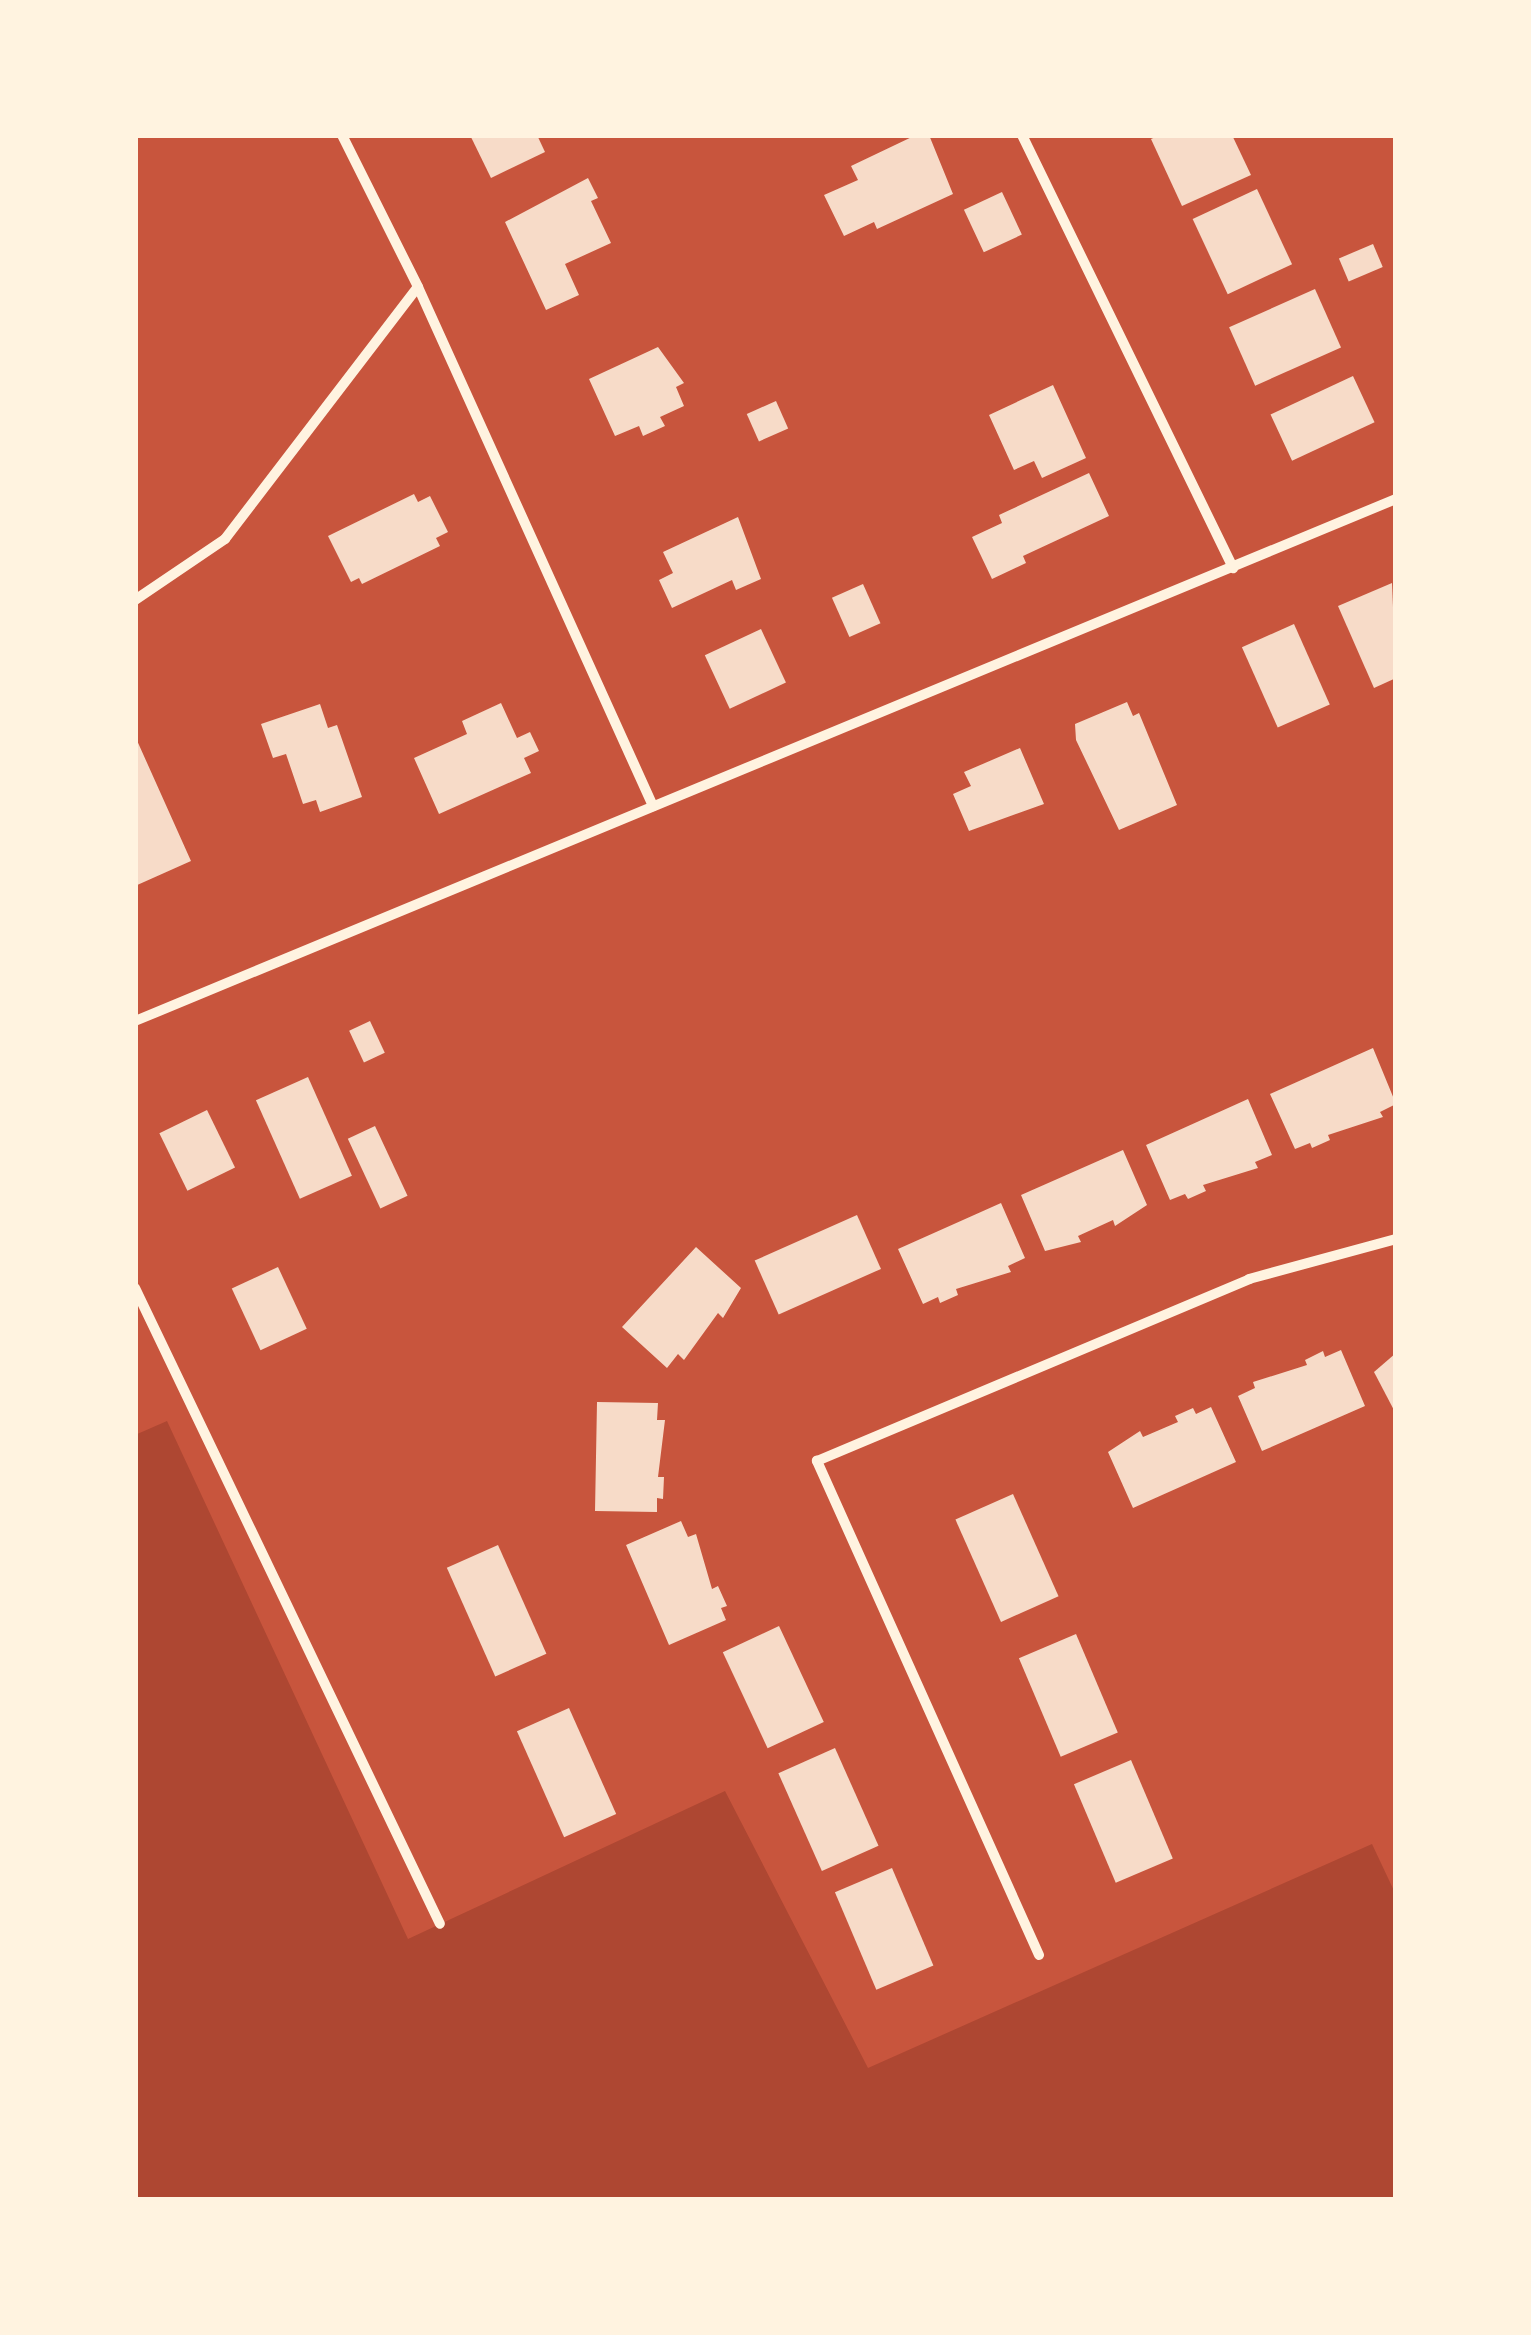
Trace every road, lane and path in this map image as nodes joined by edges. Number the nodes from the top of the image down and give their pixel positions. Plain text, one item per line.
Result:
1 (342, 135) edge
2 (1022, 135) edge
3 (418, 287) junction
4 (1396, 499) edge
5 (1233, 568) junction
6 (135, 600) edge
7 (652, 806) junction
8 (135, 1021) edge
9 (1396, 1238) edge
10 (135, 1288) edge
11 (440, 1924) dead end
12 (1040, 1955) dead end

1 - 3 street
2 - 5 street
3 - 6 street
3 - 7 street
4 - 5 street
5 - 7 street
7 - 8 street
9 - 12 street
10 - 11 street

